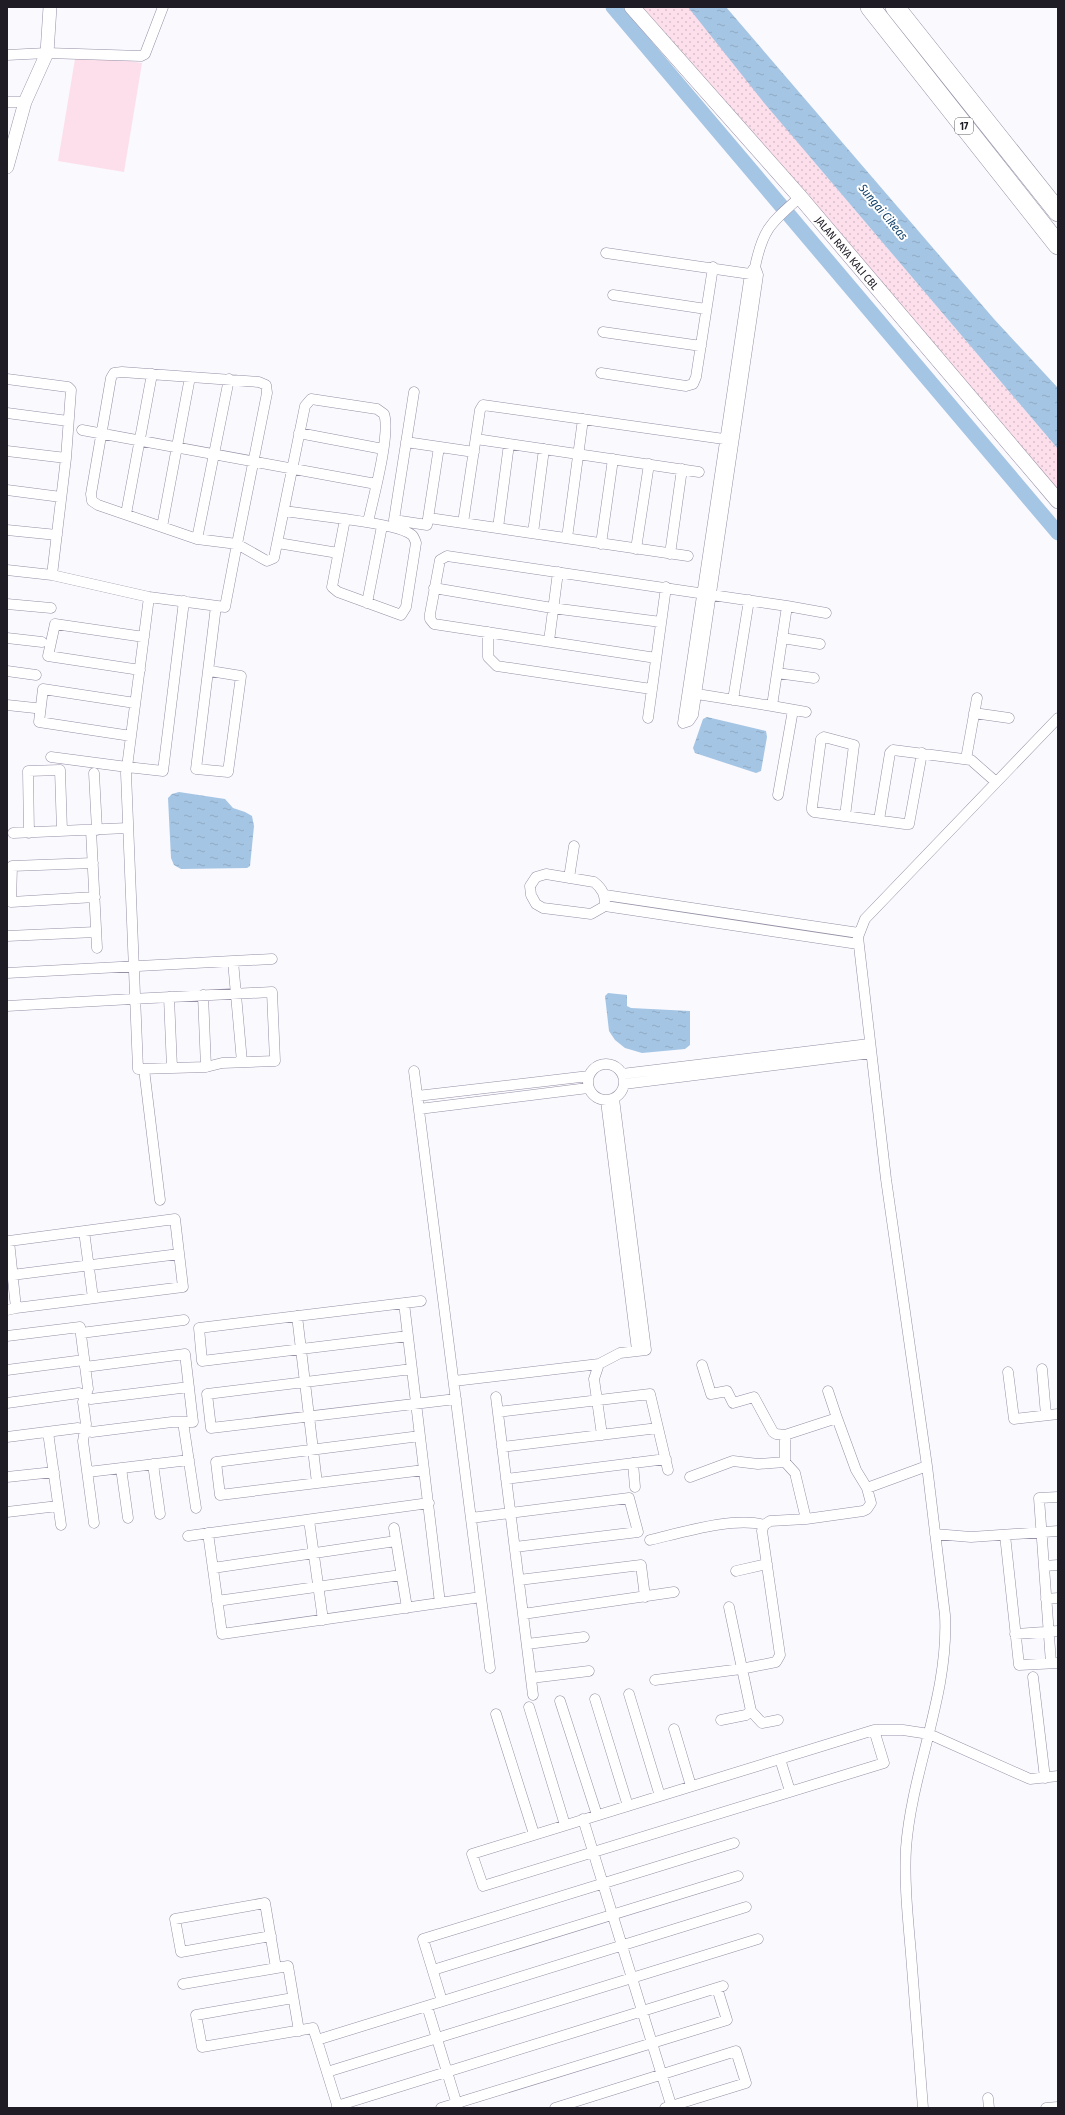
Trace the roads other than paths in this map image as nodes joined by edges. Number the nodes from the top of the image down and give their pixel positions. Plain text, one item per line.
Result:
1 (50, 7) edge
2 (164, 7) edge
3 (632, 7) edge
4 (870, 7) edge
5 (895, 7) edge
6 (47, 53) junction
7 (7, 55) edge
8 (7, 102) edge
9 (26, 102) junction
10 (7, 167) edge
11 (800, 197) junction
12 (1058, 212) edge
13 (1058, 244) edge
14 (606, 253) dead end
15 (712, 267) junction
16 (754, 272) junction
17 (613, 295) dead end
18 (706, 309) junction
19 (603, 332) dead end
20 (701, 346) junction
21 (601, 373) dead end
22 (152, 374) junction
23 (190, 377) junction
24 (7, 379) edge
25 (229, 380) junction
26 (414, 392) dead end
27 (7, 412) edge
28 (583, 419) junction
29 (68, 421) junction
30 (82, 430) dead end
31 (299, 433) junction
32 (102, 434) junction
33 (476, 439) junction
34 (729, 440) junction
35 (139, 441) junction
36 (406, 442) junction
37 (509, 444) junction
38 (439, 447) junction
39 (177, 448) junction
40 (383, 449) junction
41 (544, 449) junction
42 (7, 451) edge
43 (474, 452) junction
44 (578, 454) junction
45 (214, 455) junction
46 (66, 458) junction
47 (613, 459) junction
48 (254, 462) junction
49 (649, 464) junction
50 (292, 469) junction
51 (682, 469) junction
52 (699, 472) dead end
53 (376, 484) junction
54 (7, 490) edge
55 (61, 498) junction
56 (1058, 501) edge
57 (284, 511) junction
58 (126, 514) junction
59 (428, 518) junction
60 (345, 519) junction
61 (368, 522) junction
62 (463, 523) junction
63 (382, 526) junction
64 (162, 527) junction
65 (498, 528) junction
66 (7, 530) edge
67 (533, 533) junction
68 (57, 535) junction
69 (567, 538) junction
70 (197, 539) junction
71 (278, 543) junction
72 (237, 544) junction
73 (602, 544) junction
74 (636, 549) junction
75 (338, 553) junction
76 (670, 554) junction
77 (688, 556) dead end
78 (7, 570) edge
79 (558, 572) junction
80 (52, 575) junction
81 (666, 587) junction
82 (434, 588) junction
83 (707, 593) junction
84 (149, 597) junction
85 (749, 600) junction
86 (184, 602) junction
87 (367, 603) junction
88 (7, 604) edge
89 (216, 606) junction
90 (787, 606) junction
91 (51, 608) dead end
92 (552, 608) junction
93 (826, 613) dead end
94 (661, 622) junction
95 (488, 632) junction
96 (7, 638) edge
97 (144, 638) junction
98 (782, 638) junction
99 (549, 641) junction
100 (42, 642) dead end
101 (820, 644) dead end
102 (656, 658) junction
103 (140, 670) junction
104 (7, 671) edge
105 (210, 671) junction
106 (777, 672) junction
107 (36, 675) dead end
108 (814, 678) dead end
109 (651, 689) junction
110 (696, 694) junction
111 (977, 698) dead end
112 (734, 700) junction
113 (135, 703) junction
114 (7, 705) edge
115 (772, 706) junction
116 (35, 708) dead end
117 (793, 710) junction
118 (806, 712) dead end
119 (974, 713) junction
120 (648, 718) dead end
121 (1009, 718) dead end
122 (1058, 718) edge
123 (131, 736) junction
124 (922, 753) junction
125 (51, 757) dead end
126 (966, 759) junction
127 (126, 770) junction
128 (94, 774) dead end
129 (996, 782) junction
130 (778, 795) dead end
131 (845, 816) junction
132 (879, 820) junction
133 (128, 828) junction
134 (94, 830) junction
135 (62, 831) junction
136 (29, 832) junction
137 (13, 833) dead end
138 (574, 846) dead end
139 (93, 863) junction
140 (569, 878) junction
141 (605, 895) junction
142 (94, 897) junction
143 (605, 906) junction
144 (725, 913) junction
145 (724, 924) junction
146 (96, 932) junction
147 (860, 933) junction
148 (7, 936) edge
149 (858, 944) junction
150 (97, 948) dead end
151 (272, 959) dead end
152 (233, 961) junction
153 (134, 966) junction
154 (7, 972) edge
155 (236, 994) junction
156 (203, 995) junction
157 (169, 997) junction
158 (135, 999) junction
159 (7, 1006) edge
160 (870, 1048) junction
161 (242, 1062) junction
162 (206, 1067) junction
163 (172, 1068) junction
164 (144, 1069) junction
165 (414, 1072) dead end
166 (589, 1076) junction
167 (623, 1079) junction
168 (588, 1088) junction
169 (417, 1096) junction
170 (610, 1100) junction
171 (419, 1108) junction
172 (160, 1200) dead end
173 (84, 1231) junction
174 (179, 1254) junction
175 (88, 1266) junction
176 (12, 1275) junction
177 (92, 1298) junction
178 (421, 1301) dead end
179 (404, 1303) junction
180 (11, 1309) edge
181 (297, 1316) junction
182 (184, 1320) dead end
183 (81, 1333) junction
184 (7, 1336) edge
185 (408, 1336) junction
186 (301, 1349) junction
187 (85, 1364) junction
188 (599, 1364) junction
189 (702, 1365) dead end
190 (412, 1369) junction
191 (1042, 1369) dead end
192 (7, 1370) edge
193 (1008, 1372) dead end
194 (454, 1381) junction
195 (305, 1382) junction
196 (189, 1387) junction
197 (828, 1392) dead end
198 (86, 1396) junction
199 (496, 1397) dead end
200 (456, 1399) junction
201 (597, 1400) junction
202 (7, 1403) edge
203 (416, 1404) junction
204 (498, 1412) junction
205 (1058, 1414) edge
206 (1046, 1415) junction
207 (309, 1417) junction
208 (837, 1418) junction
209 (183, 1422) junction
210 (658, 1428) junction
211 (85, 1432) junction
212 (49, 1434) junction
213 (602, 1435) junction
214 (784, 1435) junction
215 (420, 1436) junction
216 (7, 1437) edge
217 (7, 1442) edge
218 (502, 1447) junction
219 (313, 1450) junction
220 (666, 1459) junction
221 (189, 1460) junction
222 (785, 1462) junction
223 (633, 1463) junction
224 (153, 1464) junction
225 (121, 1468) junction
226 (920, 1468) junction
227 (424, 1470) junction
228 (668, 1470) dead end
229 (54, 1472) junction
230 (88, 1472) junction
231 (7, 1477) edge
232 (690, 1477) dead end
233 (506, 1479) junction
234 (318, 1483) junction
235 (635, 1487) dead end
236 (867, 1488) junction
237 (1058, 1497) edge
238 (429, 1503) junction
239 (58, 1506) junction
240 (196, 1508) dead end
241 (7, 1512) edge
242 (510, 1513) junction
243 (160, 1514) dead end
244 (128, 1518) dead end
245 (471, 1518) junction
246 (806, 1519) junction
247 (309, 1520) junction
248 (94, 1523) dead end
249 (61, 1525) dead end
250 (764, 1525) junction
251 (394, 1528) dead end
252 (1058, 1531) edge
253 (1041, 1532) junction
254 (208, 1533) junction
255 (935, 1534) junction
256 (1005, 1535) junction
257 (188, 1536) dead end
258 (650, 1540) dead end
259 (396, 1541) junction
260 (515, 1547) junction
261 (314, 1554) junction
262 (767, 1564) junction
263 (1058, 1565) edge
264 (1044, 1566) junction
265 (213, 1568) junction
266 (736, 1571) dead end
267 (401, 1575) junction
268 (519, 1580) junction
269 (318, 1587) junction
270 (674, 1592) dead end
271 (481, 1597) junction
272 (645, 1597) junction
273 (1058, 1598) edge
274 (1046, 1599) junction
275 (217, 1601) junction
276 (440, 1603) junction
277 (729, 1607) dead end
278 (407, 1608) junction
279 (523, 1614) junction
280 (323, 1620) junction
281 (1053, 1631) edge
282 (1015, 1634) junction
283 (584, 1637) dead end
284 (527, 1644) junction
285 (1054, 1663) edge
286 (490, 1668) dead end
287 (741, 1669) junction
288 (589, 1671) dead end
289 (1033, 1677) dead end
290 (531, 1678) junction
291 (655, 1680) dead end
292 (629, 1694) dead end
293 (533, 1695) dead end
294 (595, 1699) dead end
295 (560, 1702) dead end
296 (529, 1707) dead end
297 (751, 1711) junction
298 (496, 1714) dead end
299 (721, 1720) dead end
300 (778, 1720) dead end
301 (674, 1729) dead end
302 (874, 1730) junction
303 (929, 1734) junction
304 (780, 1759) junction
305 (1058, 1776) edge
306 (1045, 1778) junction
307 (691, 1786) junction
308 (790, 1791) junction
309 (660, 1796) junction
310 (628, 1806) junction
311 (597, 1815) junction
312 (584, 1819) junction
313 (565, 1825) junction
314 (534, 1834) junction
315 (734, 1843) dead end
316 (593, 1852) junction
317 (738, 1876) dead end
318 (603, 1883) junction
319 (746, 1908) dead end
320 (613, 1914) junction
321 (270, 1936) junction
322 (758, 1939) dead end
323 (622, 1946) junction
324 (276, 1968) junction
325 (433, 1970) junction
326 (632, 1978) junction
327 (183, 1984) dead end
328 (293, 1998) junction
329 (442, 2001) junction
330 (426, 2006) junction
331 (642, 2011) junction
332 (299, 2031) junction
333 (436, 2039) junction
334 (317, 2040) junction
335 (652, 2043) junction
336 (327, 2072) junction
337 (447, 2072) junction
338 (662, 2075) junction
339 (457, 2106) edge
340 (338, 2107) edge
341 (670, 2107) edge
342 (1058, 2107) edge
343 (441, 2108) edge
344 (555, 2108) edge
345 (923, 2108) edge
346 (1046, 2108) edge

1 - 6 street
2 - 6 street
3 - 11 main road, JALAN RAYA KALI CBL
4 - 13 highway, 17
5 - 12 highway, 17
6 - 7 street
6 - 9 street
8 - 9 street
9 - 10 street
11 - 16 street
11 - 56 main road, JALAN RAYA KALI CBL
14 - 15 street
15 - 16 street
15 - 18 street
16 - 34 street
17 - 18 street
18 - 20 street
19 - 20 street
20 - 21 street
22 - 23 street
22 - 32 street
22 - 35 street
23 - 25 street
23 - 39 street
24 - 29 street
25 - 45 street
25 - 48 street
26 - 36 street
27 - 29 street
28 - 33 street
28 - 34 street
28 - 44 street
29 - 46 street
30 - 32 street
31 - 40 street
31 - 40 street
31 - 50 street
32 - 35 street
32 - 58 street
33 - 37 street
33 - 43 street
34 - 83 street
35 - 39 street
35 - 58 street
36 - 38 street
36 - 59 street
37 - 41 street
37 - 65 street
38 - 43 street
38 - 59 street
39 - 45 street
39 - 64 street
40 - 53 street
41 - 44 street
41 - 67 street
42 - 46 street
43 - 62 street
44 - 47 street
44 - 69 street
45 - 48 street
45 - 70 street
46 - 55 street
47 - 49 street
47 - 73 street
48 - 50 street
48 - 72 street
49 - 51 street
49 - 74 street
50 - 53 street
50 - 57 street
51 - 52 street
51 - 76 street
53 - 61 street
54 - 55 street
55 - 68 street
57 - 60 street
57 - 71 street
58 - 64 street
59 - 62 street
60 - 61 street
60 - 75 street
61 - 63 street
62 - 65 street
63 - 87 street
63 - 87 street
64 - 70 street
65 - 67 street
66 - 68 street
67 - 69 street
68 - 80 street
69 - 73 street
70 - 72 street
71 - 72 street
71 - 75 street
72 - 89 street
73 - 74 street
74 - 76 street
75 - 87 street
76 - 77 street
78 - 80 street
79 - 81 street
79 - 82 street
79 - 92 street
80 - 84 street
81 - 83 street
81 - 94 street
82 - 92 street
82 - 95 street
83 - 85 street
83 - 110 street
83 - 110 street
84 - 86 street
84 - 97 street
85 - 90 street
85 - 112 street
86 - 89 street
86 - 127 street
88 - 91 street
89 - 105 street
90 - 93 street
90 - 98 street
92 - 94 street
92 - 99 street
94 - 102 street
95 - 99 street
95 - 109 street
96 - 100 street
97 - 103 street
97 - 103 street
98 - 101 street
98 - 106 street
99 - 102 street
102 - 109 street
103 - 113 street
104 - 107 street
105 - 105 street
106 - 108 street
106 - 115 street
109 - 120 street
110 - 112 street
111 - 119 street
112 - 115 street
113 - 123 street
113 - 123 street
114 - 116 street
115 - 117 street
117 - 118 street
117 - 130 street
119 - 121 street
119 - 126 street
122 - 129 street
123 - 127 street
124 - 126 street
124 - 132 street
124 - 132 street
125 - 127 street
126 - 129 street
127 - 133 street
128 - 134 street
129 - 147 street
131 - 131 street
131 - 132 street
133 - 134 street
133 - 153 street
134 - 135 street
134 - 139 street
135 - 136 street
135 - 136 street
136 - 137 street
138 - 140 street
139 - 142 street
139 - 142 street
140 - 141 street
140 - 143 street
141 - 143 street
141 - 144 street
142 - 146 street
143 - 145 street
144 - 145 street
144 - 147 street
145 - 149 street
146 - 148 street
146 - 150 street
147 - 149 street
149 - 160 street
151 - 152 street
152 - 153 street
152 - 155 street
153 - 154 street
153 - 158 street
155 - 156 street
155 - 161 street
155 - 161 street
156 - 157 street
156 - 162 street
157 - 158 street
157 - 163 street
158 - 159 street
158 - 164 street
160 - 167 street
160 - 226 street
161 - 162 street
162 - 163 street
163 - 164 street
164 - 172 street
165 - 169 street
166 - 167 street
166 - 168 street
166 - 169 street
167 - 170 street
168 - 170 street
168 - 171 street
169 - 171 street
170 - 188 street
171 - 194 street
173 - 174 street
173 - 175 street
173 - 176 street
174 - 175 street
174 - 177 street
175 - 176 street
175 - 177 street
176 - 180 street
177 - 180 street
178 - 179 street
179 - 181 street
179 - 185 street
181 - 186 street
181 - 186 street
182 - 183 street
183 - 184 street
183 - 187 street
185 - 186 street
185 - 190 street
186 - 195 street
187 - 192 street
187 - 196 street
187 - 198 street
188 - 194 street
188 - 201 street
189 - 214 street
190 - 195 street
190 - 203 street
191 - 206 street
193 - 206 street
194 - 200 street
195 - 207 street
195 - 207 street
196 - 198 street
196 - 209 street
197 - 208 street
198 - 202 street
198 - 211 street
199 - 204 street
200 - 203 street
200 - 245 street
201 - 204 street
201 - 210 street
201 - 213 street
203 - 207 street
203 - 215 street
204 - 218 street
205 - 206 street
207 - 219 street
208 - 214 street
208 - 236 street
209 - 211 street
209 - 221 street
210 - 213 street
210 - 220 street
211 - 212 street
211 - 230 street
212 - 216 street
212 - 217 street
212 - 229 street
213 - 218 street
214 - 222 street
215 - 219 street
215 - 227 street
218 - 233 street
219 - 234 street
219 - 234 street
220 - 223 street
220 - 228 street
221 - 224 street
221 - 240 street
222 - 232 street
222 - 246 street
223 - 233 street
223 - 235 street
224 - 225 street
224 - 243 street
225 - 230 street
225 - 244 street
226 - 236 street
226 - 255 street
227 - 234 street
227 - 238 street
229 - 231 street
229 - 239 street
230 - 248 street
233 - 242 street
236 - 246 street
237 - 253 street
238 - 247 street
238 - 276 street
239 - 241 street
239 - 249 street
242 - 245 street
242 - 260 street
242 - 260 street
245 - 271 street
246 - 250 street
247 - 254 street
247 - 261 street
250 - 258 street
250 - 262 street
251 - 259 street
252 - 253 street
253 - 256 street
253 - 264 street
254 - 257 street
254 - 265 street
255 - 256 street
255 - 303 street
256 - 282 street
259 - 261 street
259 - 267 street
260 - 268 street
261 - 265 street
261 - 269 street
262 - 266 street
262 - 287 street
263 - 264 street
264 - 274 street
265 - 275 street
267 - 269 street
267 - 278 street
268 - 272 street
268 - 279 street
269 - 275 street
269 - 280 street
270 - 272 street
271 - 276 street
271 - 286 street
272 - 279 street
273 - 274 street
274 - 281 street
275 - 280 street
276 - 278 street
277 - 287 street
278 - 280 street
279 - 284 street
281 - 282 street
281 - 285 street
282 - 285 street
283 - 284 street
284 - 290 street
287 - 291 street
287 - 297 street
288 - 290 street
289 - 306 street
290 - 293 street
292 - 309 street
294 - 310 street
295 - 311 street
296 - 313 street
297 - 299 street
297 - 300 street
298 - 314 street
301 - 307 street
302 - 303 street
302 - 304 street
302 - 308 street
303 - 306 street
303 - 345 street
304 - 307 street
304 - 308 street
305 - 306 street
307 - 309 street
308 - 316 street
309 - 310 street
310 - 311 street
311 - 312 street
312 - 313 street
312 - 316 street
313 - 314 street
314 - 316 street
315 - 318 street
316 - 318 street
317 - 320 street
318 - 320 street
318 - 325 street
319 - 323 street
320 - 323 street
320 - 325 street
321 - 321 street
321 - 324 street
322 - 326 street
323 - 326 street
323 - 329 street
324 - 327 street
324 - 328 street
325 - 329 street
326 - 331 street
326 - 333 street
328 - 332 street
328 - 332 street
329 - 330 street
330 - 333 street
330 - 334 street
331 - 335 street
331 - 335 street
331 - 337 street
332 - 334 street
333 - 336 street
333 - 337 street
334 - 336 street
335 - 338 street
335 - 339 street
336 - 340 street
337 - 339 street
337 - 340 street
338 - 341 street
338 - 341 street
338 - 344 street
339 - 343 street
342 - 346 street

